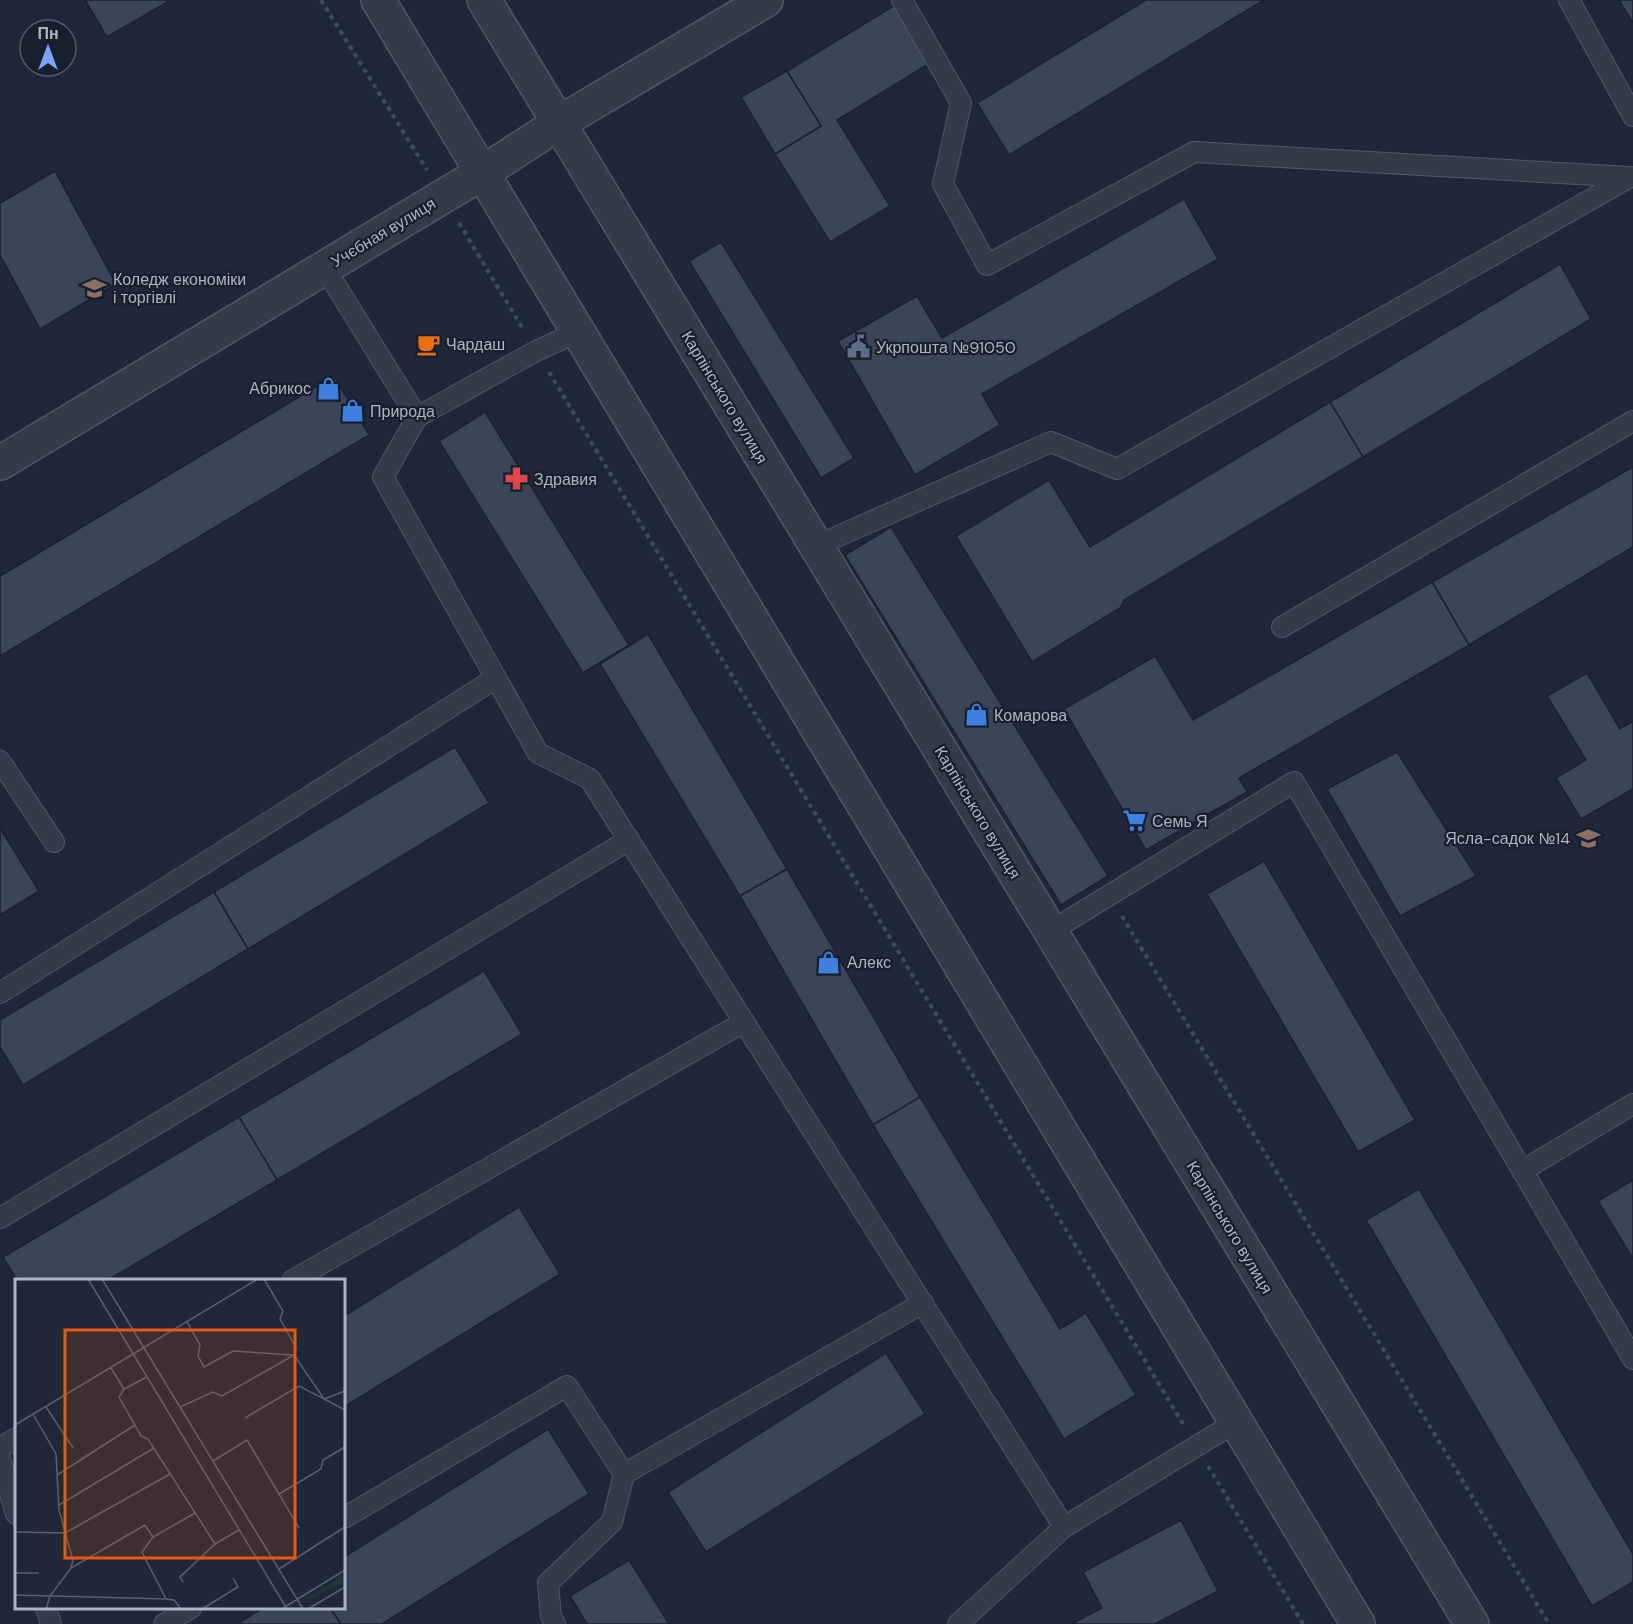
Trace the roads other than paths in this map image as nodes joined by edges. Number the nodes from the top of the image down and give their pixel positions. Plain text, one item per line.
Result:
1 (378, 0) edge
2 (484, 0) edge
3 (766, 0) edge
4 (902, 0) edge
5 (1569, 0) edge
6 (1633, 116) edge
7 (559, 123) junction
8 (482, 173) junction
9 (1632, 173) edge
10 (325, 268) junction
11 (579, 332) junction
12 (417, 417) junction
13 (1633, 422) edge
14 (0, 463) edge
15 (816, 546) junction
16 (1282, 627) dead end
17 (496, 678) junction
18 (0, 761) edge
19 (629, 840) junction
20 (54, 842) dead end
21 (1051, 931) junction
22 (0, 993) edge
23 (744, 1022) junction
24 (1633, 1104) edge
25 (1522, 1171) junction
26 (0, 1218) edge
27 (296, 1279) edge
28 (923, 1304) junction
29 (1633, 1359) edge
30 (1236, 1422) junction
31 (15, 1439) edge
32 (0, 1448) edge
33 (0, 1459) edge
34 (624, 1474) junction
35 (15, 1511) edge
36 (345, 1517) edge
37 (1064, 1527) junction
38 (46, 1609) edge
39 (189, 1609) edge
40 (51, 1624) edge
41 (164, 1624) edge
42 (555, 1624) edge
43 (958, 1624) edge
44 (1358, 1624) edge
45 (1472, 1624) edge

1 - 8 street
2 - 7 street, Карпінського вулиця
3 - 7 street, Учєбная вулиця
4 - 9 lane
5 - 6 lane
7 - 8 street, Учєбная вулиця
7 - 15 street, Карпінського вулиця
8 - 10 street, Учєбная вулиця
8 - 11 street
9 - 15 lane
10 - 12 lane
10 - 14 street, Учєбная вулиця
11 - 12 lane
11 - 30 street
12 - 17 lane
13 - 16 lane
15 - 21 street, Карпінського вулиця
17 - 19 lane
17 - 22 lane
18 - 20 lane
19 - 23 lane
19 - 26 lane
21 - 25 lane
21 - 45 street, Карпінського вулиця
23 - 27 lane
23 - 28 lane
24 - 25 lane
25 - 29 lane
28 - 34 lane
28 - 37 lane
30 - 37 lane
30 - 44 street
31 - 32 lane
33 - 35 lane
34 - 36 lane
34 - 42 lane
37 - 43 lane
38 - 40 lane
39 - 41 lane

